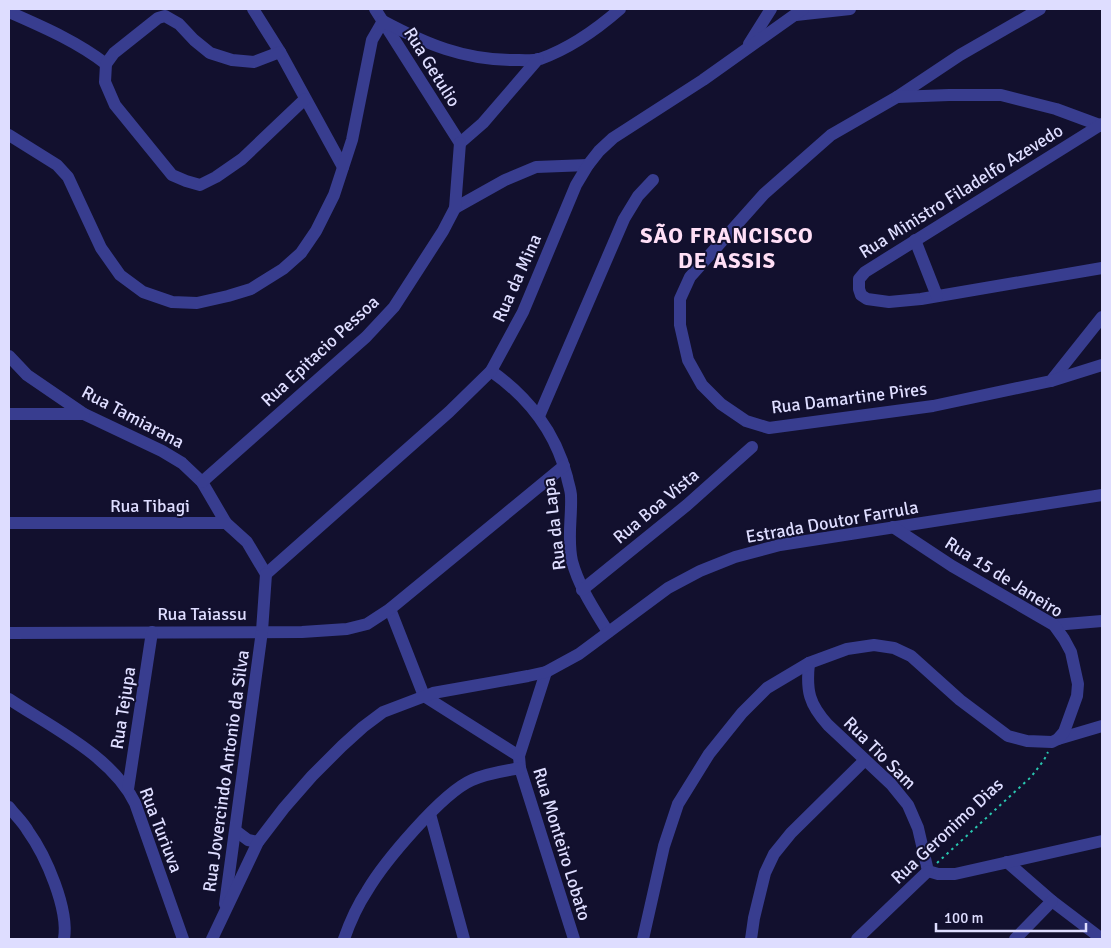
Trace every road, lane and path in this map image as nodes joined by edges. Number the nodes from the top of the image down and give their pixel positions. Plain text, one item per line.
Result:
1 (253, 9) edge
2 (375, 9) edge
3 (620, 9) edge
4 (771, 9) edge
5 (850, 9) edge
6 (1040, 9) edge
7 (9, 12) edge
8 (798, 12) edge
9 (383, 22) junction
10 (746, 50) junction
11 (280, 52) junction
12 (538, 59) junction
13 (106, 64) junction
14 (897, 97) junction
15 (305, 99) junction
16 (1102, 125) edge
17 (9, 135) edge
18 (460, 143) junction
19 (588, 165) junction
20 (343, 166) junction
21 (653, 180) dead end
22 (455, 208) junction
23 (915, 240) junction
24 (1102, 268) edge
25 (937, 296) junction
26 (1102, 317) edge
27 (9, 356) edge
28 (1102, 366) edge
29 (491, 371) junction
30 (1051, 381) junction
31 (9, 414) edge
32 (84, 414) junction
33 (539, 416) junction
34 (752, 447) dead end
35 (564, 466) junction
36 (202, 482) junction
37 (1102, 495) edge
38 (9, 523) edge
39 (226, 523) junction
40 (893, 527) junction
41 (266, 574) junction
42 (582, 590) junction
43 (390, 609) junction
44 (1102, 621) edge
45 (1054, 625) junction
46 (262, 631) junction
47 (152, 632) junction
48 (608, 632) junction
49 (9, 633) edge
50 (809, 663) junction
51 (546, 672) junction
52 (424, 696) junction
53 (9, 700) edge
54 (1102, 726) edge
55 (1055, 741) junction
56 (865, 760) junction
57 (520, 762) junction
58 (128, 789) junction
59 (9, 807) edge
60 (430, 814) junction
61 (236, 831) junction
62 (1102, 841) edge
63 (258, 842) junction
64 (1008, 862) junction
65 (928, 871) junction
66 (1052, 901) junction
67 (224, 912) junction
68 (64, 939) edge
69 (183, 939) edge
70 (212, 939) edge
71 (344, 939) edge
72 (464, 939) edge
73 (574, 939) edge
74 (644, 939) edge
75 (751, 939) edge
76 (857, 939) edge
77 (1015, 939) edge
78 (1102, 939) edge

1 - 11 street
2 - 9 street, Rua Getulio
3 - 12 street
4 - 10 street
5 - 8 street
6 - 14 street, Rua Damartine Pires
7 - 13 street
8 - 10 street, Rua da Mina
9 - 12 street
9 - 18 street, Rua Getulio
9 - 20 street
10 - 19 street, Rua da Mina
11 - 13 street
11 - 15 street
12 - 18 street
13 - 15 street
14 - 16 street
14 - 30 street, Rua Damartine Pires
15 - 20 street
16 - 23 street, Rua Ministro Filadelfo Azevedo
17 - 20 street
18 - 22 street, Rua Epitacio Pessoa
19 - 22 street
19 - 29 street, Rua da Mina
21 - 33 street
22 - 36 street, Rua Epitacio Pessoa
23 - 25 street
23 - 25 street, Rua Ministro Filadelfo Azevedo
24 - 25 street, Rua Ministro Filadelfo Azevedo
26 - 30 street
27 - 32 street, Rua Tamiarana
28 - 30 street, Rua Damartine Pires
29 - 33 street, Rua da Lapa
29 - 41 street, Rua da Mina
31 - 32 street
32 - 36 street, Rua Tamiarana
33 - 35 street, Rua da Lapa
34 - 42 street, Rua Boa Vista
35 - 42 street, Rua da Lapa
35 - 43 street, Rua Taiassu
36 - 39 street, Rua Tamiarana
37 - 40 street, Estrada Doutor Farrula
38 - 39 street, Rua Tibagi
39 - 41 street
40 - 45 street, Rua 15 de Janeiro
40 - 48 street, Estrada Doutor Farrula
41 - 46 street, Rua Jovercindo Antonio da Silva
42 - 48 street, Rua da Lapa
43 - 46 street, Rua Taiassu
43 - 52 street
44 - 45 street
45 - 55 street, Rua 15 de Janeiro
46 - 47 street, Rua Taiassu
46 - 61 street, Rua Jovercindo Antonio da Silva
47 - 49 street, Rua Taiassu
47 - 58 street, Rua Tejupa
48 - 51 street, Estrada Doutor Farrula
50 - 55 street
50 - 56 street, Rua Tio Sam
50 - 74 street
51 - 52 street, Estrada Doutor Farrula
51 - 57 street, Rua Monteiro Lobato
52 - 57 street
52 - 63 street, Estrada Doutor Farrula
53 - 58 street, Rua Turiuva
54 - 55 street
55 - 65 path, Rua Geronimo Dias
56 - 65 street, Rua Tio Sam
56 - 75 street
57 - 60 street
57 - 73 street, Rua Monteiro Lobato
58 - 69 street, Rua Turiuva
59 - 68 street
60 - 71 street
60 - 72 street
61 - 63 street
61 - 67 street, Rua Jovercindo Antonio da Silva
62 - 64 street
63 - 67 street, Estrada Doutor Farrula
64 - 65 street
64 - 66 street
65 - 76 street, Rua Geronimo Dias
66 - 77 street
66 - 78 street
67 - 70 street, Estrada Doutor Farrula

